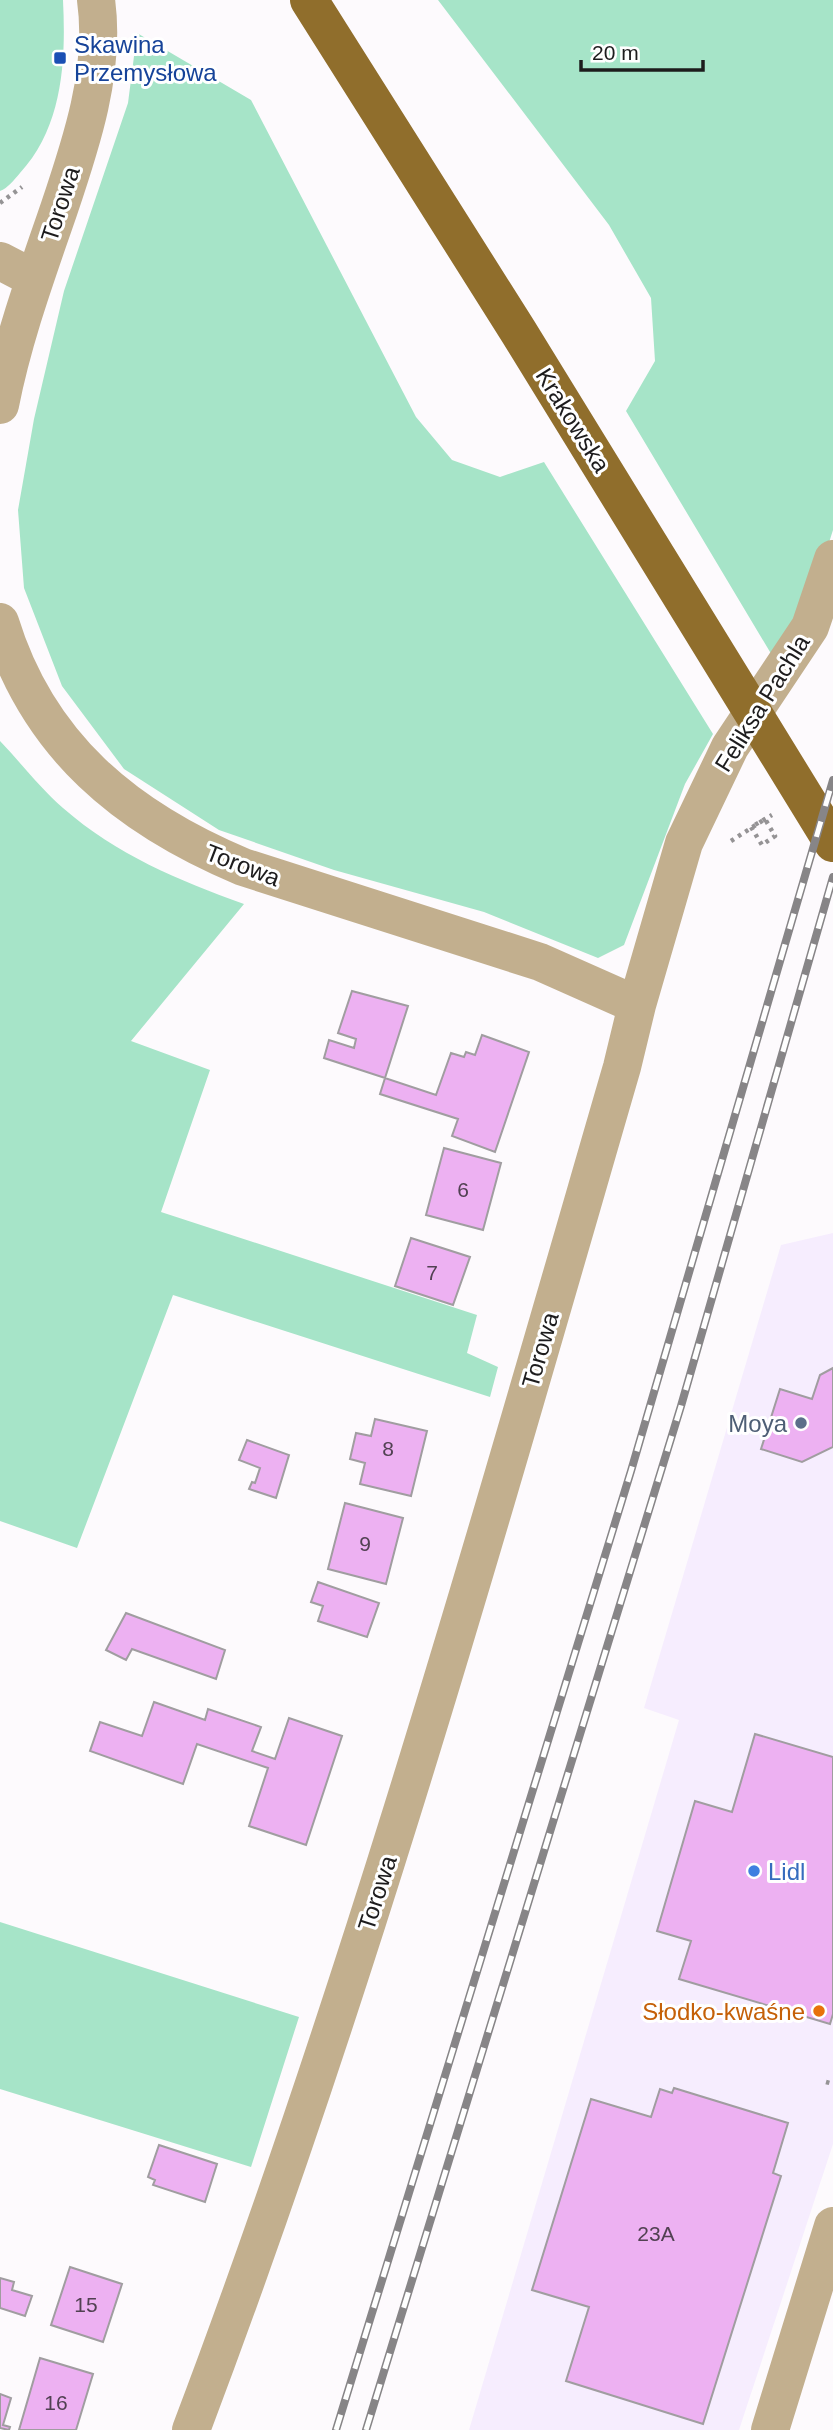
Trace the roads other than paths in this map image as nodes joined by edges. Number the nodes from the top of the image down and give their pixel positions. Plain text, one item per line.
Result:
1 (96, 0) edge
2 (309, 0) edge
3 (0, 261) edge
4 (35, 279) junction
5 (0, 405) edge
6 (833, 559) edge
7 (0, 622) edge
8 (833, 843) edge
9 (637, 1005) junction
10 (833, 2226) edge
11 (191, 2430) edge
12 (770, 2430) edge

1 - 4 street, Torowa
2 - 8 main road, Krakowska
3 - 4 street
4 - 5 street, Torowa
6 - 9 street, Feliksa Pachla
7 - 9 street, Torowa
9 - 11 street, Torowa
10 - 12 street

